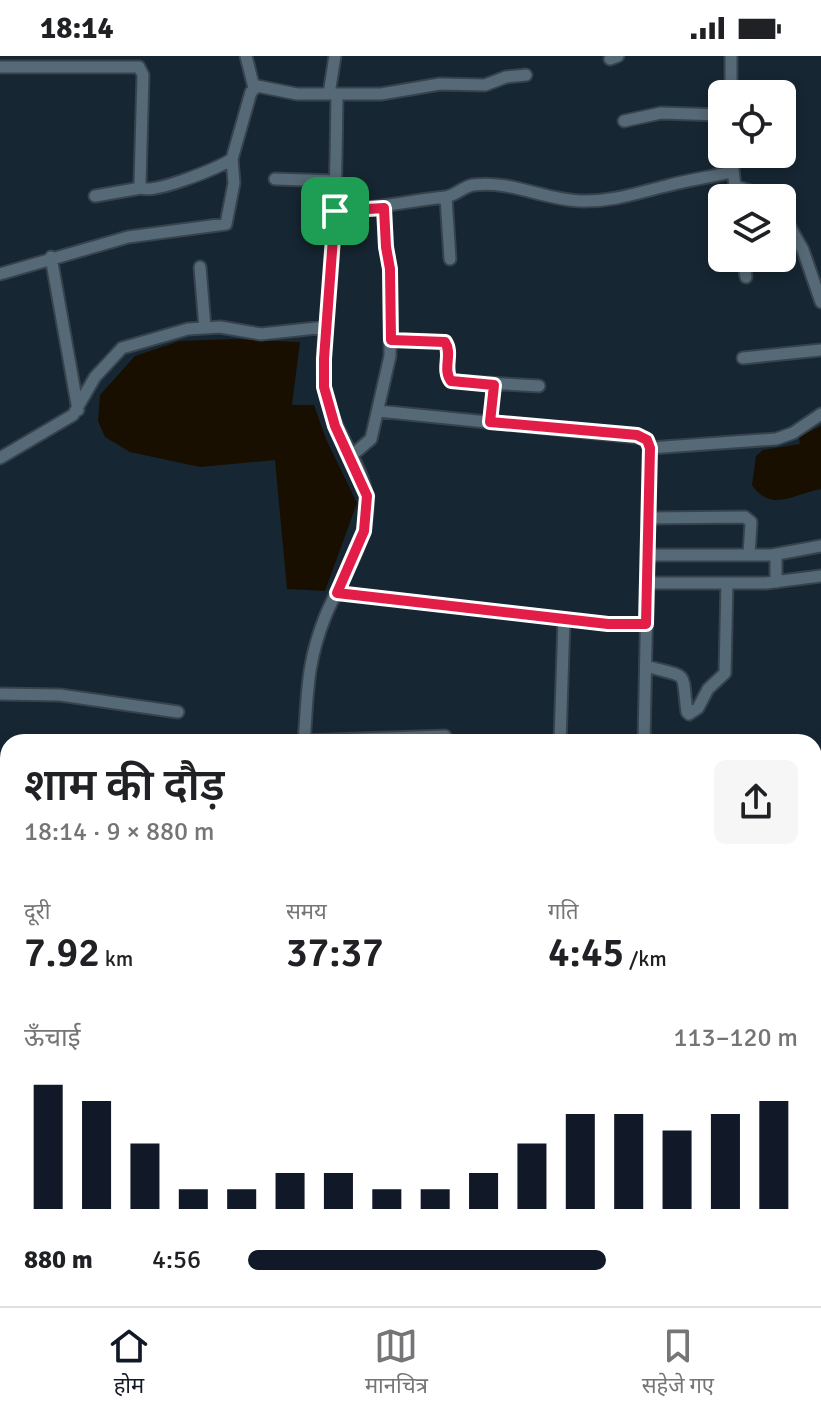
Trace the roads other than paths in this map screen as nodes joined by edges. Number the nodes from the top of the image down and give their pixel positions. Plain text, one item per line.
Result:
1 (246, 56) edge
2 (335, 56) edge
3 (731, 56) edge
4 (84, 61) edge
5 (0, 67) edge
6 (526, 75) dead end
7 (731, 80) edge
8 (254, 88) junction
9 (333, 95) junction
10 (708, 115) edge
11 (624, 121) dead end
12 (232, 159) junction
13 (732, 168) edge
14 (732, 172) junction
15 (275, 179) dead end
16 (336, 181) junction
17 (735, 184) edge
18 (141, 188) junction
19 (95, 196) dead end
20 (446, 197) junction
21 (384, 208) junction
22 (335, 211) junction
23 (796, 238) edge
24 (51, 257) junction
25 (450, 259) dead end
26 (200, 267) dead end
27 (745, 272) edge
28 (0, 274) edge
29 (746, 277) dead end
30 (821, 302) edge
31 (326, 327) junction
32 (205, 328) junction
33 (391, 340) junction
34 (821, 350) edge
35 (743, 358) dead end
36 (494, 385) junction
37 (539, 386) dead end
38 (78, 410) junction
39 (378, 411) junction
40 (821, 414) edge
41 (490, 422) junction
42 (650, 448) junction
43 (351, 456) junction
44 (0, 458) edge
45 (649, 518) junction
46 (821, 546) edge
47 (648, 555) junction
48 (749, 555) junction
49 (776, 555) junction
50 (821, 576) edge
51 (776, 582) junction
52 (647, 583) junction
53 (727, 583) junction
54 (337, 593) junction
55 (564, 619) junction
56 (646, 624) junction
57 (646, 666) junction
58 (0, 694) edge
59 (178, 712) dead end
60 (304, 734) edge
61 (560, 734) edge
62 (644, 734) edge

1 - 8 street
2 - 9 street
3 - 7 street
4 - 5 street
4 - 18 street
6 - 9 street
8 - 9 street
8 - 12 street
9 - 16 street
10 - 11 street
12 - 18 street
12 - 24 street
13 - 14 street
14 - 17 street
14 - 20 street
15 - 16 street
16 - 22 street
18 - 19 street
20 - 21 street
20 - 25 street
21 - 22 street
21 - 33 street
22 - 31 street
23 - 30 street
24 - 28 street
24 - 38 street
26 - 32 street
27 - 29 street
31 - 32 street
31 - 43 street
32 - 38 street
33 - 36 street
33 - 39 street
34 - 35 street
36 - 37 street
36 - 41 street
38 - 44 street
39 - 41 street
39 - 43 street
40 - 42 street
41 - 42 street
42 - 45 street
43 - 54 street
45 - 47 street
45 - 48 street
46 - 49 street
47 - 48 street
47 - 52 street
48 - 49 street
49 - 51 street
50 - 51 street
51 - 53 street
52 - 53 street
52 - 56 street
53 - 57 street
54 - 55 street
54 - 60 street
55 - 56 street
55 - 61 street
56 - 57 street
57 - 62 street
58 - 59 street

